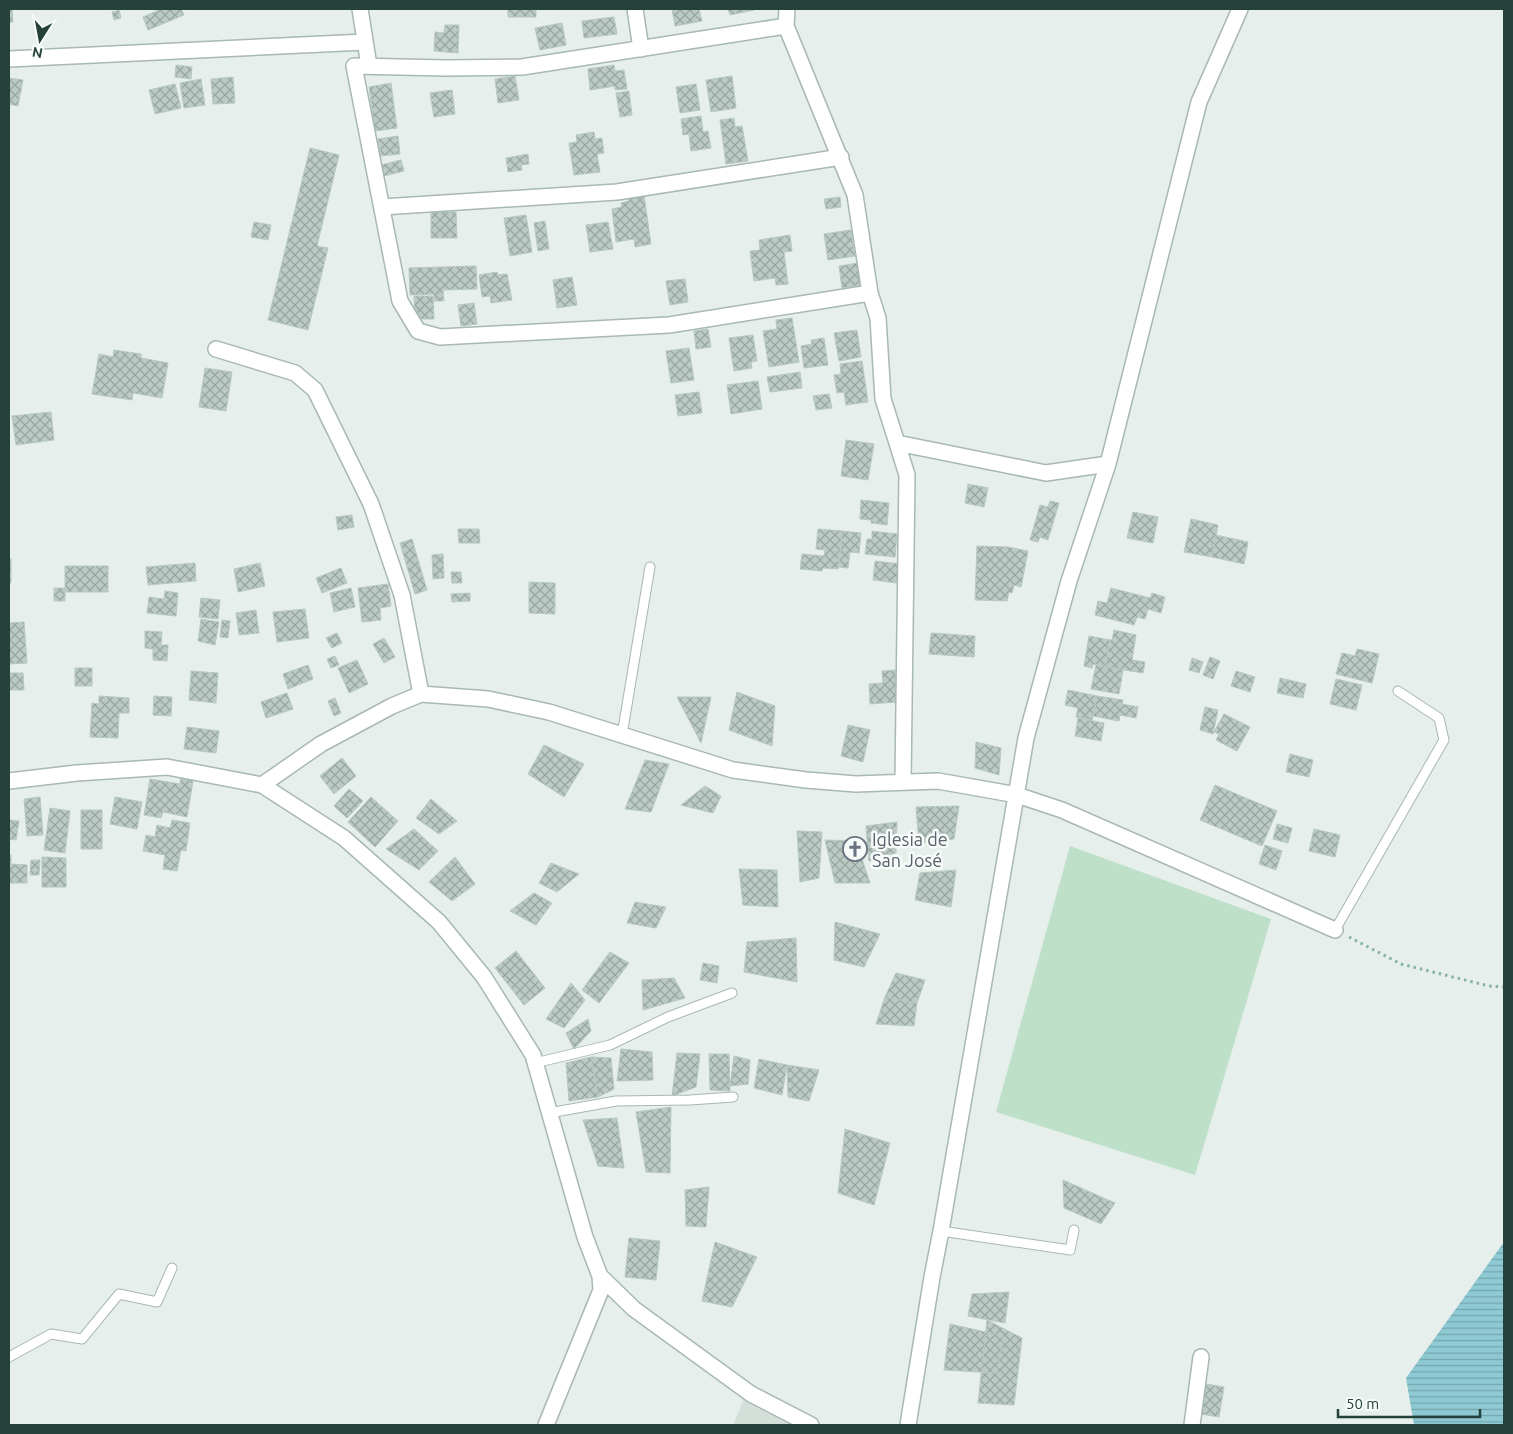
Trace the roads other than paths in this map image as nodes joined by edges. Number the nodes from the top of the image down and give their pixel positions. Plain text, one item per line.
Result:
1 (360, 9) edge
2 (634, 9) edge
3 (787, 9) edge
4 (1240, 9) edge
5 (786, 26) junction
6 (365, 42) junction
7 (641, 49) junction
8 (9, 59) edge
9 (369, 66) junction
10 (841, 158) junction
11 (382, 208) junction
12 (870, 293) junction
13 (216, 350) dead end
14 (897, 443) junction
15 (1108, 464) junction
16 (650, 567) dead end
17 (1398, 691) dead end
18 (421, 694) junction
19 (622, 735) junction
20 (9, 781) edge
21 (903, 782) junction
22 (262, 785) junction
23 (1017, 795) junction
24 (1335, 930) joint
25 (732, 993) dead end
26 (535, 1063) junction
27 (733, 1097) dead end
28 (549, 1113) junction
29 (1074, 1230) dead end
30 (941, 1231) junction
31 (172, 1268) dead end
32 (600, 1276) junction
33 (9, 1357) edge
34 (1202, 1357) dead end
35 (546, 1425) edge
36 (811, 1425) edge
37 (908, 1425) edge
38 (1192, 1425) edge

1 - 6 street
2 - 7 street
3 - 5 street
4 - 15 street
5 - 7 street
5 - 10 street
6 - 8 street
6 - 9 street
7 - 9 street
9 - 11 street
10 - 11 street
10 - 12 street
11 - 12 street
12 - 14 street
13 - 18 street
14 - 15 street
14 - 21 street
15 - 23 street
16 - 19 lane
17 - 24 lane
18 - 19 street
18 - 22 street
19 - 21 street
20 - 22 street
21 - 23 street
22 - 26 street
23 - 24 street
23 - 30 street
25 - 26 lane
26 - 28 street
27 - 28 lane
28 - 32 street
29 - 30 lane
30 - 37 street
31 - 33 lane
32 - 35 street
32 - 36 street
34 - 38 street

